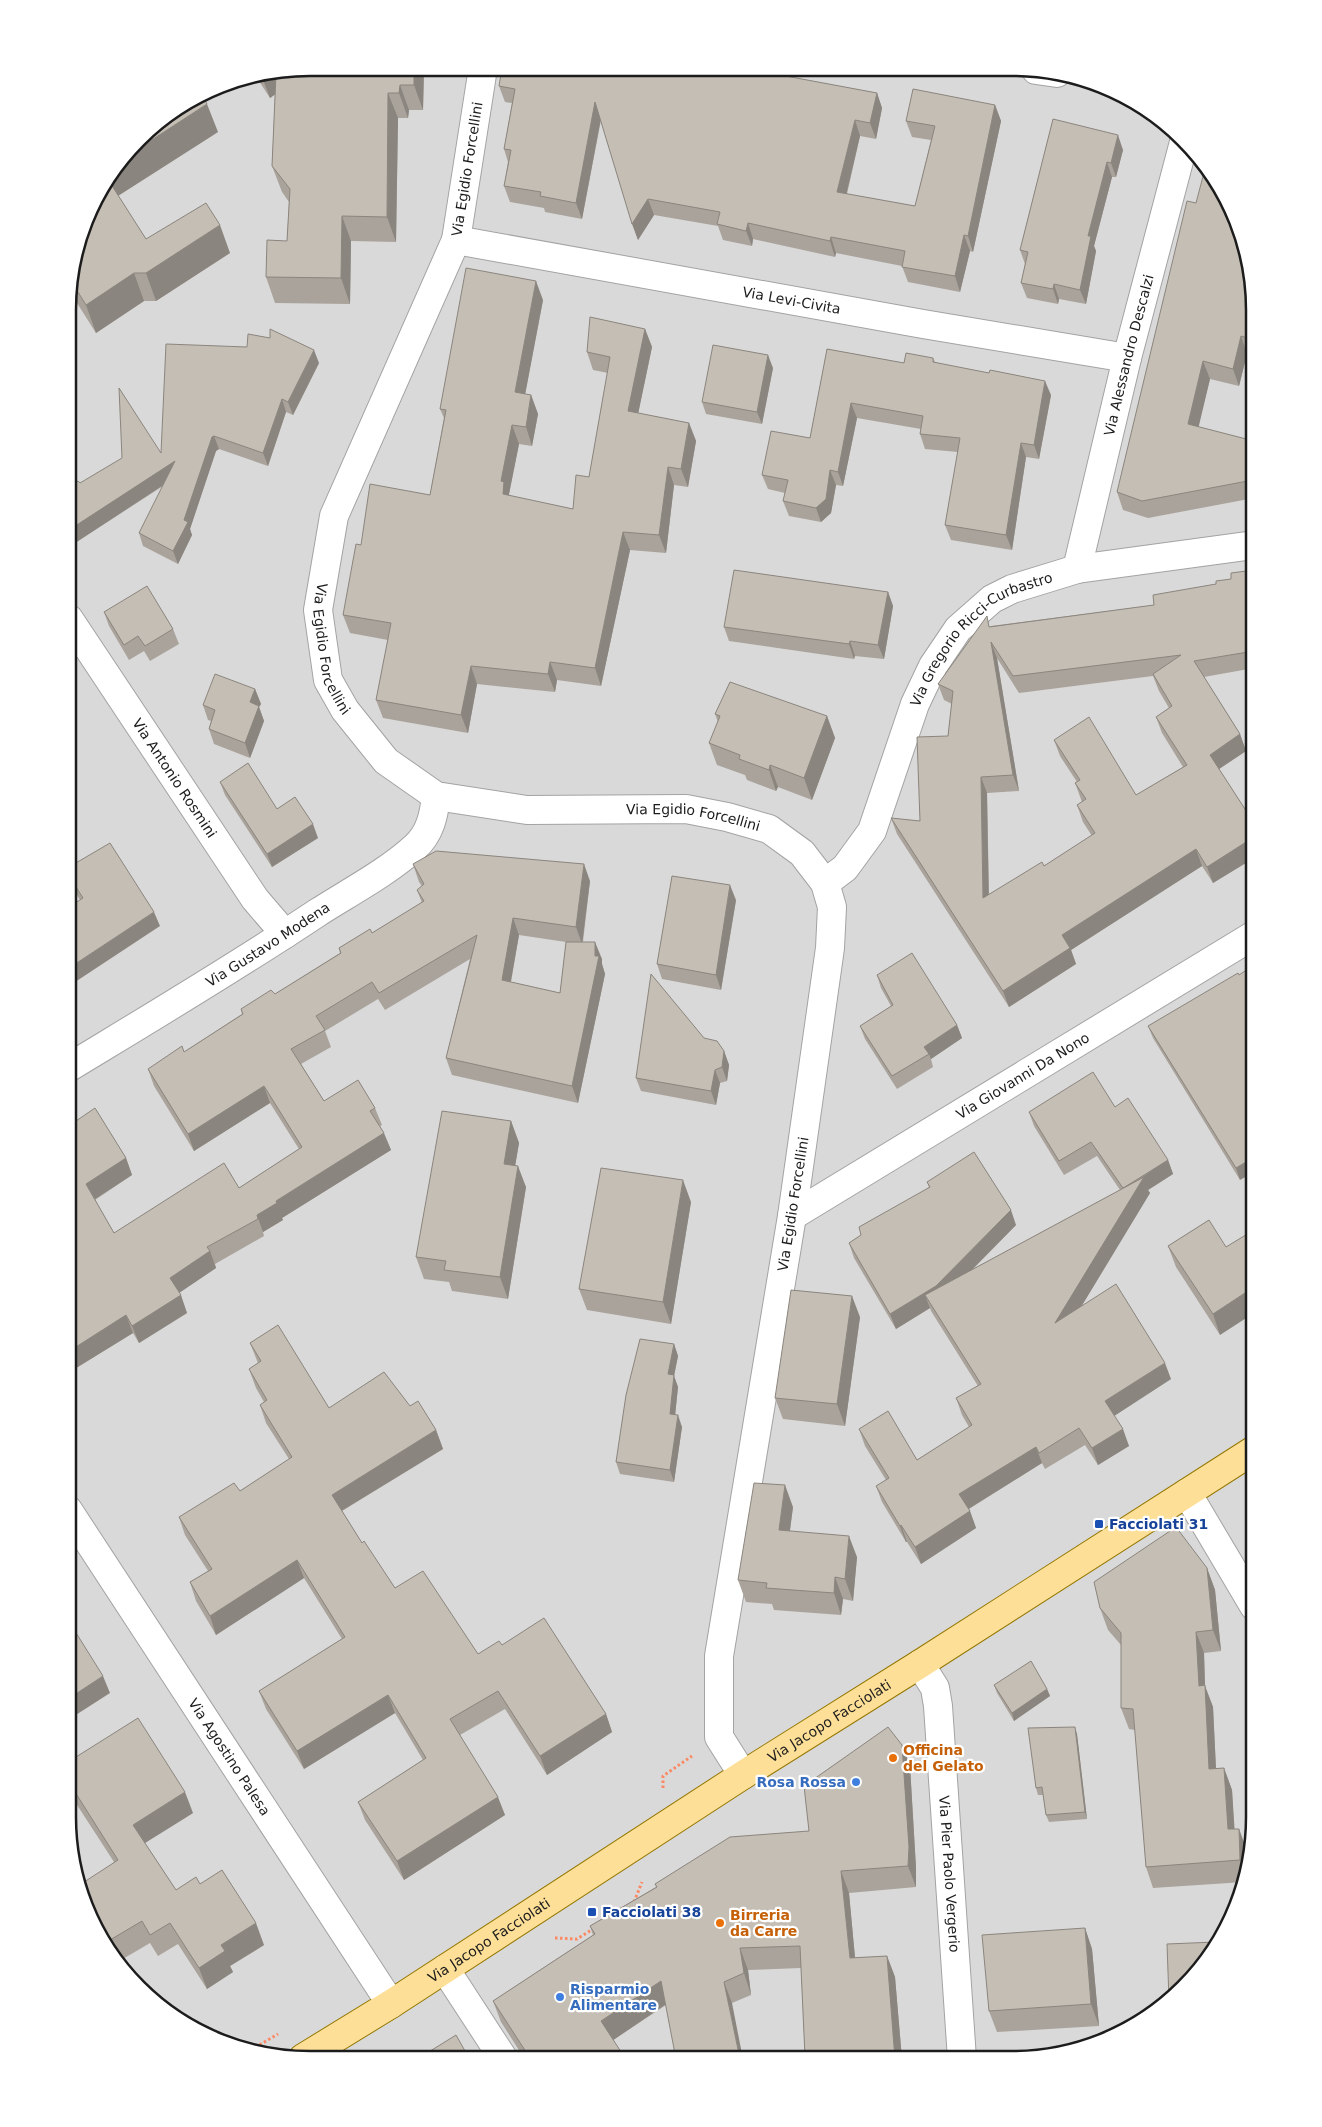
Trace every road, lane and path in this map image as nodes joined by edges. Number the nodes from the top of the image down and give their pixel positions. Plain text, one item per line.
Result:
1 (482, 76) edge
2 (1182, 150) edge
3 (456, 240) junction
4 (1128, 358) junction
5 (1246, 546) edge
6 (1077, 569) junction
7 (76, 630) edge
8 (436, 796) junction
9 (824, 883) junction
10 (285, 934) junction
11 (1246, 940) edge
12 (76, 1063) edge
13 (792, 1216) junction
14 (1246, 1455) edge
15 (1186, 1494) junction
16 (76, 1529) edge
17 (1246, 1593) edge
18 (920, 1664) junction
19 (742, 1774) junction
20 (446, 1968) junction
21 (391, 2004) junction
22 (314, 2051) edge
23 (499, 2051) edge
24 (961, 2051) edge

1 - 3 street, Via Egidio Forcellini
2 - 4 street, Via Alessandro Descalzi
3 - 4 street, Via Levi-Civita
3 - 8 street, Via Egidio Forcellini
4 - 6 street, Via Alessandro Descalzi
5 - 6 street, Via Gregorio Ricci-Curbastro
6 - 9 street, Via Gregorio Ricci-Curbastro
7 - 10 street, Via Antonio Rosmini
8 - 9 street, Via Egidio Forcellini
8 - 10 street, Via Gustavo Modena
9 - 13 street, Via Egidio Forcellini
10 - 12 street, Via Gustavo Modena
11 - 13 street, Via Giovanni Da Nono
13 - 19 street, Via Egidio Forcellini
14 - 15 main road, Via Jacopo Facciolati
15 - 17 street
15 - 18 main road, Via Jacopo Facciolati
16 - 21 street, Via Agostino Palesa
18 - 19 main road, Via Jacopo Facciolati
18 - 24 street, Via Pier Paolo Vergerio
19 - 20 main road, Via Jacopo Facciolati
20 - 21 main road, Via Jacopo Facciolati
20 - 23 street
21 - 22 main road, Via Jacopo Facciolati

